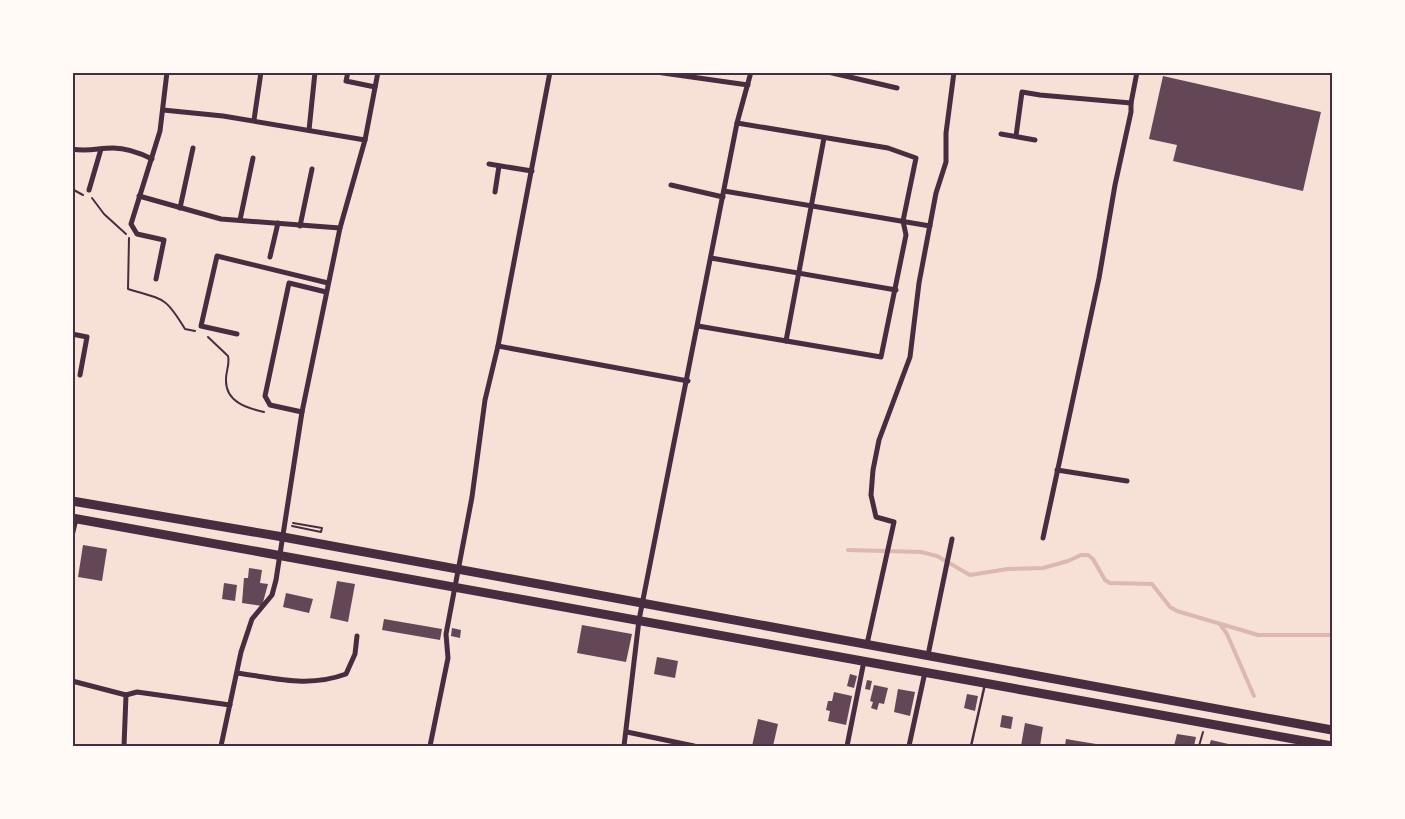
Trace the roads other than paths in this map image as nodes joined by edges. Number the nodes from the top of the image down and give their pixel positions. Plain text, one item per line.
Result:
1 (167, 72) edge
2 (261, 72) edge
3 (315, 72) edge
4 (348, 72) edge
5 (378, 72) edge
6 (550, 72) edge
7 (656, 72) edge
8 (751, 72) edge
9 (828, 72) edge
10 (954, 72) edge
11 (1137, 72) edge
12 (748, 85) junction
13 (375, 87) junction
14 (897, 88) dead end
15 (1131, 102) junction
16 (163, 110) junction
17 (254, 120) junction
18 (738, 123) junction
19 (308, 130) junction
20 (1001, 134) dead end
21 (1016, 136) junction
22 (824, 138) junction
23 (365, 140) junction
24 (1035, 140) dead end
25 (193, 148) dead end
26 (72, 149) edge
27 (101, 149) junction
28 (253, 158) dead end
29 (152, 159) junction
30 (489, 164) dead end
31 (499, 166) junction
32 (312, 169) dead end
33 (532, 171) junction
34 (671, 185) dead end
35 (89, 190) dead end
36 (495, 192) dead end
37 (724, 194) junction
38 (139, 196) junction
39 (810, 206) junction
40 (180, 208) junction
41 (240, 220) junction
42 (903, 221) junction
43 (278, 223) junction
44 (300, 226) junction
45 (930, 226) junction
46 (340, 228) junction
47 (270, 257) dead end
48 (711, 258) junction
49 (798, 273) junction
50 (156, 279) dead end
51 (328, 284) junction
52 (896, 290) junction
53 (326, 292) junction
54 (698, 326) junction
55 (72, 334) edge
56 (238, 334) dead end
57 (786, 341) junction
58 (498, 346) junction
59 (80, 375) dead end
60 (688, 381) junction
61 (302, 412) junction
62 (1057, 470) junction
63 (1127, 481) dead end
64 (72, 501) edge
65 (74, 518) edge
66 (72, 536) edge
67 (282, 537) junction
68 (1043, 538) dead end
69 (952, 539) dead end
70 (279, 555) junction
71 (460, 569) junction
72 (457, 587) junction
73 (643, 602) junction
74 (639, 620) junction
75 (357, 636) dead end
76 (867, 644) junction
77 (928, 655) junction
78 (864, 661) junction
79 (925, 672) junction
80 (236, 673) junction
81 (72, 681) edge
82 (986, 683) junction
83 (126, 695) junction
84 (230, 705) junction
85 (1332, 730) edge
86 (627, 732) junction
87 (124, 746) edge
88 (221, 746) edge
89 (430, 746) edge
90 (624, 746) edge
91 (694, 746) edge
92 (847, 746) edge
93 (909, 746) edge
94 (971, 746) edge
95 (1332, 746) edge

1 - 16 street
2 - 17 street
3 - 19 street
4 - 13 street
5 - 13 street
6 - 33 street
7 - 12 street
8 - 12 street
9 - 14 street
10 - 45 street
11 - 15 street
12 - 18 street
13 - 23 street
15 - 21 street
15 - 62 street
16 - 17 street
16 - 29 street
17 - 19 street
18 - 22 street
18 - 37 street
19 - 23 street
20 - 21 street
21 - 24 street
22 - 39 street
22 - 42 street
23 - 46 street
25 - 40 street
26 - 27 street
27 - 29 street
27 - 35 street
28 - 41 street
29 - 38 street
30 - 31 street
31 - 33 street
31 - 36 street
32 - 44 street
33 - 58 street
34 - 37 street
37 - 39 street
37 - 48 street
38 - 40 street
38 - 50 street
39 - 42 street
39 - 49 street
40 - 41 street
41 - 43 street
42 - 45 street
42 - 52 street
43 - 44 street
43 - 47 street
44 - 46 street
45 - 76 street
46 - 51 street
48 - 49 street
48 - 54 street
49 - 52 street
49 - 57 street
51 - 53 street
51 - 56 street
52 - 57 street
53 - 61 street
53 - 61 street
54 - 57 street
54 - 60 street
55 - 59 street
58 - 60 street
58 - 71 street
60 - 73 street
61 - 67 street
62 - 63 street
62 - 68 street
64 - 67 highway
65 - 66 street
65 - 70 highway
67 - 70 street
67 - 71 highway
69 - 77 street
70 - 72 highway
70 - 80 street
71 - 72 street
71 - 73 highway
72 - 74 highway
72 - 89 street
73 - 74 street
73 - 76 highway
74 - 78 highway
74 - 86 street
75 - 80 street
76 - 77 highway
77 - 85 highway
78 - 79 highway
78 - 92 street
79 - 82 highway
79 - 93 street
80 - 84 street
81 - 83 street
82 - 94 lane
82 - 95 highway
83 - 84 street
83 - 87 street
84 - 88 street
86 - 90 street
86 - 91 street

